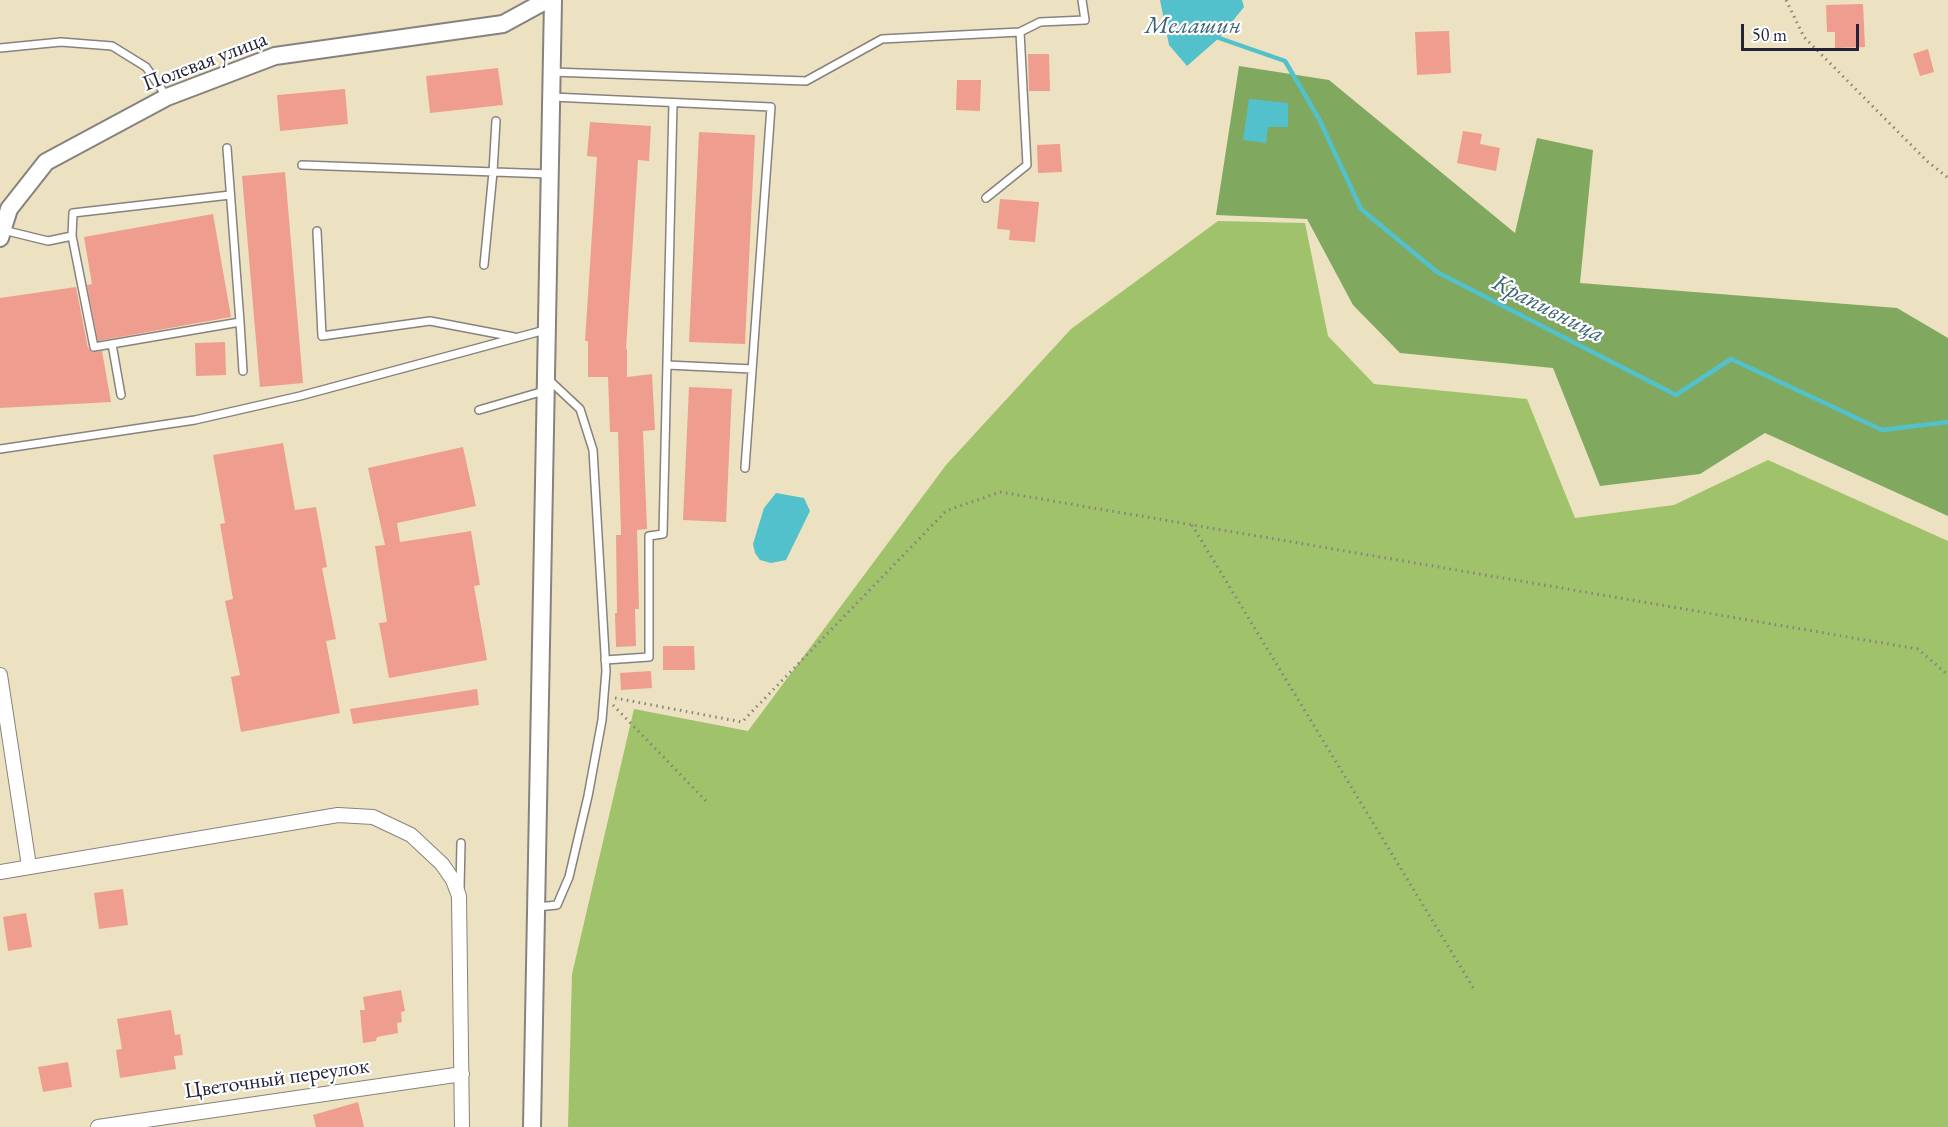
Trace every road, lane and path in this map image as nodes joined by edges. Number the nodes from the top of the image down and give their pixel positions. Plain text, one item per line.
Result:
1 (548, 0) edge
2 (554, 0) edge
3 (1082, 0) edge
4 (1786, 0) edge
5 (1020, 32) junction
6 (0, 48) edge
7 (552, 72) junction
8 (167, 97) junction
9 (552, 97) junction
10 (674, 103) junction
11 (496, 121) dead end
12 (227, 148) dead end
13 (302, 165) dead end
14 (493, 172) junction
15 (550, 174) junction
16 (1948, 178) edge
17 (230, 195) junction
18 (986, 198) dead end
19 (318, 231) dead end
20 (1, 232) edge
21 (72, 236) junction
22 (484, 265) dead end
23 (240, 322) junction
24 (548, 329) junction
25 (516, 337) junction
26 (112, 344) junction
27 (667, 365) junction
28 (752, 369) junction
29 (243, 371) dead end
30 (547, 384) junction
31 (122, 395) dead end
32 (478, 410) dead end
33 (0, 448) edge
34 (745, 468) dead end
35 (1192, 525) junction
36 (605, 660) junction
37 (0, 675) edge
38 (1948, 675) edge
39 (604, 696) junction
40 (706, 801) dead end
41 (461, 843) dead end
42 (29, 866) junction
43 (0, 872) edge
44 (459, 896) junction
45 (536, 907) junction
46 (1474, 989) dead end
47 (462, 1074) junction
48 (98, 1127) edge
49 (462, 1127) edge
50 (532, 1127) edge

1 - 8 street, Полевая улица
2 - 7 street
3 - 5 lane
4 - 16 path
5 - 7 lane
5 - 18 lane
6 - 8 lane
7 - 9 street
8 - 20 street, Полевая улица
9 - 10 lane
9 - 15 street
10 - 27 lane
10 - 28 lane
11 - 14 lane
12 - 17 lane
13 - 14 lane
14 - 15 lane
14 - 22 lane
15 - 24 street
17 - 21 lane
17 - 23 lane
19 - 25 lane
20 - 21 lane
21 - 26 lane
23 - 26 lane
23 - 29 lane
24 - 25 lane
24 - 30 street
25 - 33 lane
26 - 31 lane
27 - 28 lane
27 - 36 lane
28 - 34 lane
30 - 32 lane
30 - 36 lane
30 - 45 street
35 - 38 path
35 - 39 path
35 - 46 path
36 - 39 lane
37 - 42 street
39 - 40 path
39 - 45 lane
41 - 44 lane
42 - 43 street
42 - 44 street
44 - 47 street
45 - 50 street
47 - 48 street, Цветочный переулок
47 - 49 street

